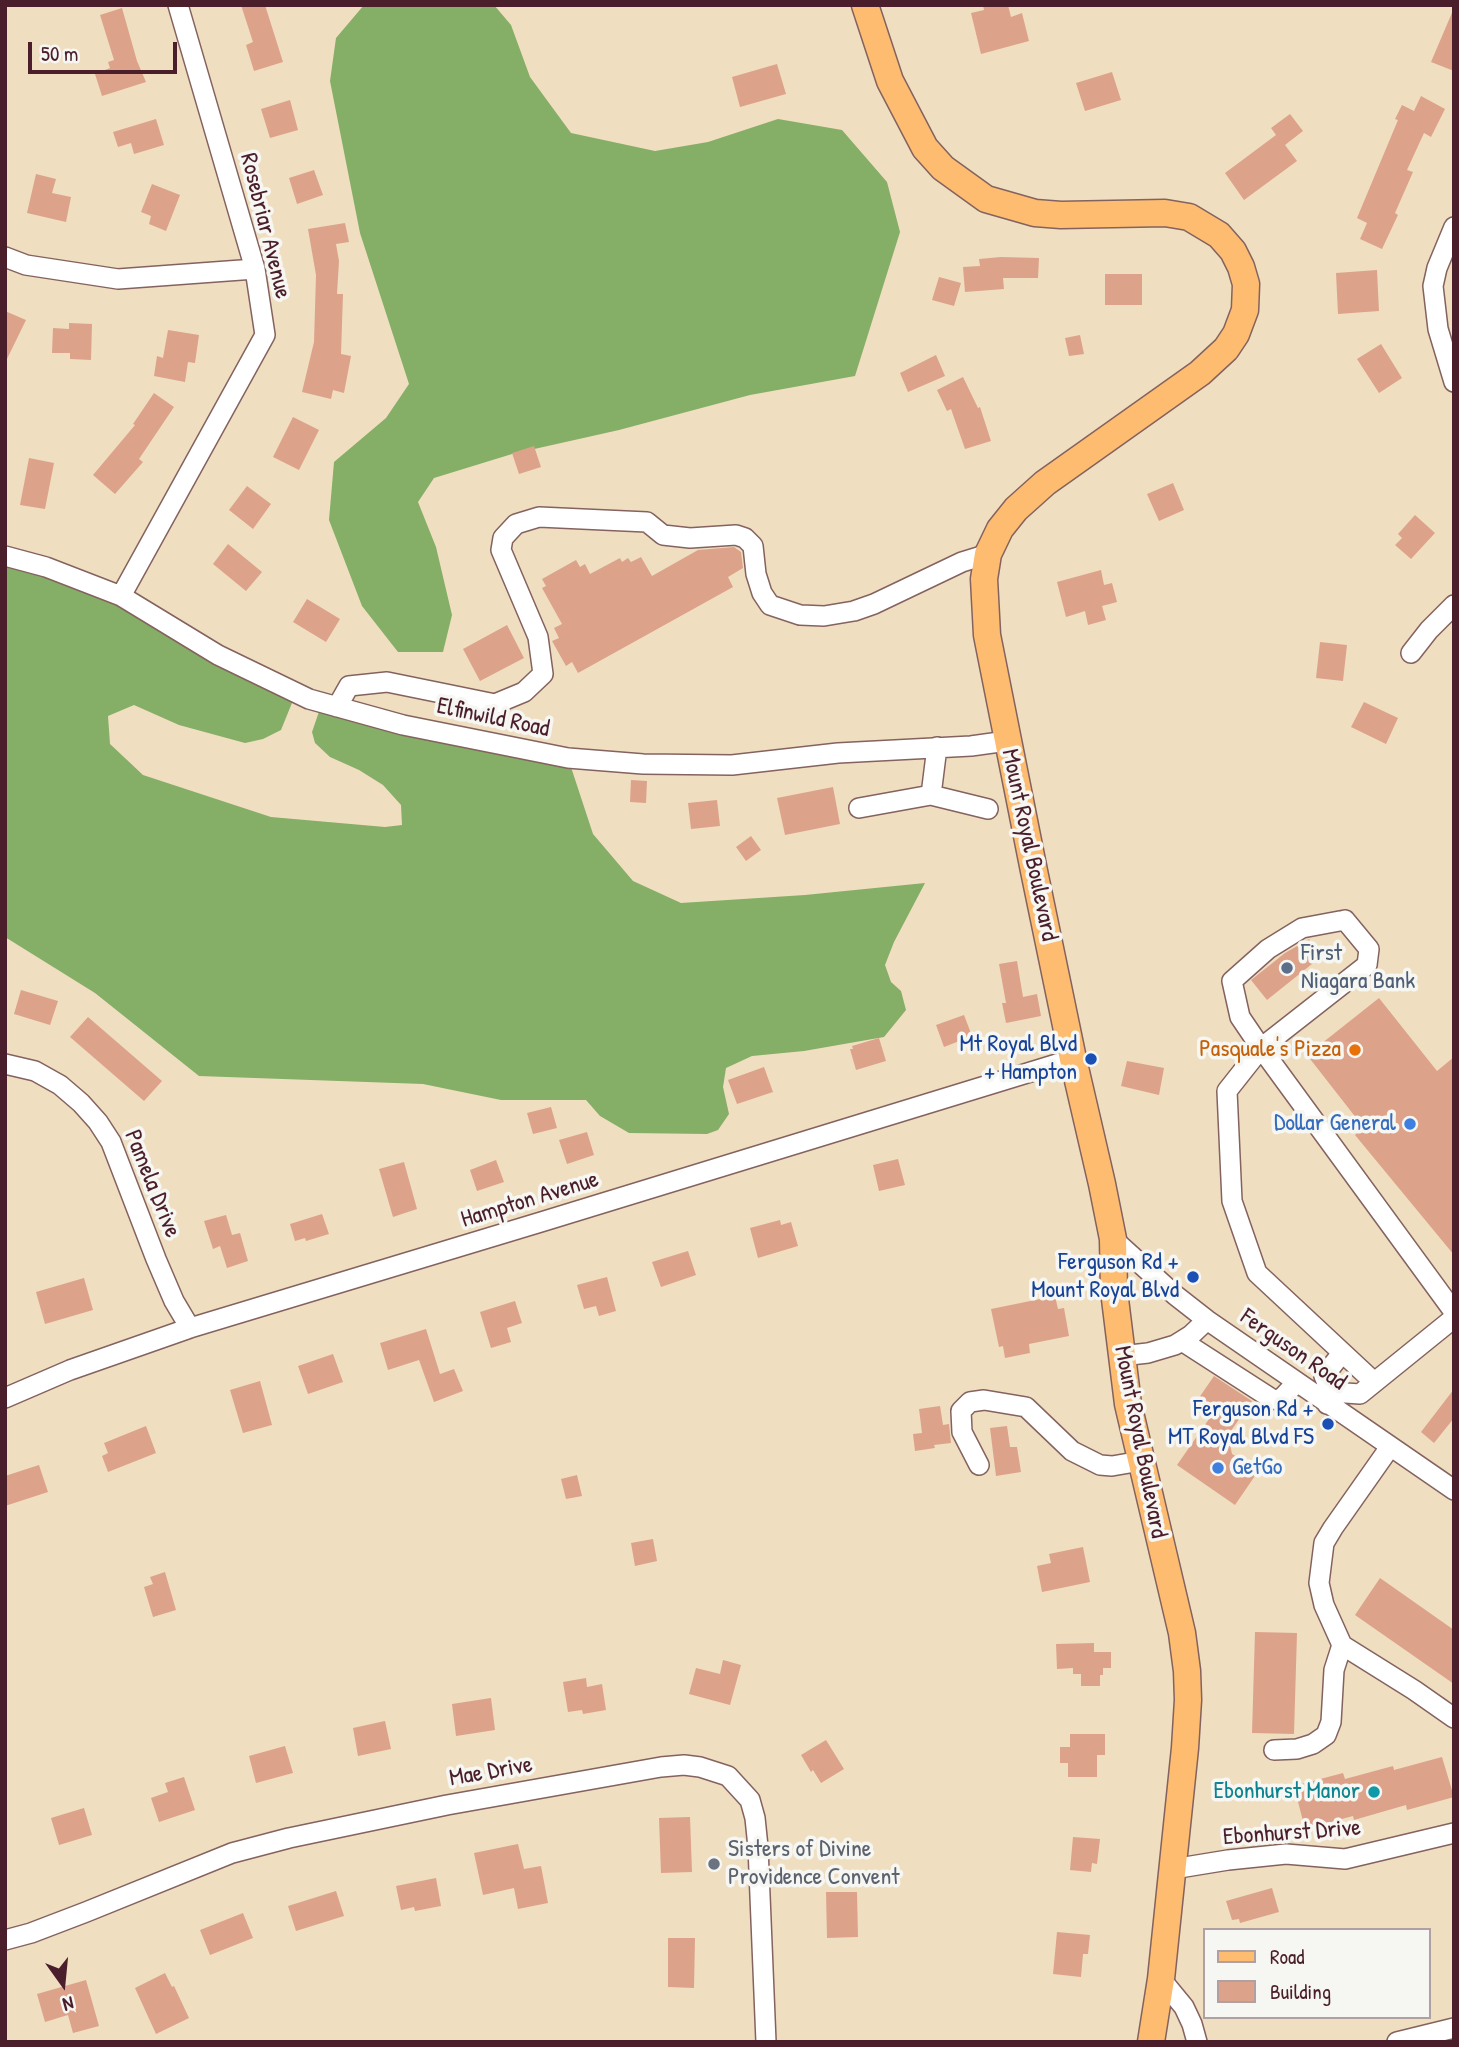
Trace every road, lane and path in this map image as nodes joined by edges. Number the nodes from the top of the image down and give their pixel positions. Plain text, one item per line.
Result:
1 (178, 5) edge
2 (865, 5) edge
3 (1454, 227) edge
4 (5, 257) edge
5 (255, 269) junction
6 (1454, 382) edge
7 (988, 555) junction
8 (5, 556) edge
9 (121, 596) junction
10 (1454, 605) edge
11 (1411, 653) dead end
12 (337, 707) junction
13 (1007, 741) junction
14 (937, 747) junction
15 (931, 795) junction
16 (859, 808) dead end
17 (988, 809) dead end
18 (1261, 1048) junction
19 (1073, 1059) junction
20 (5, 1064) edge
21 (1113, 1239) junction
22 (1454, 1312) edge
23 (1454, 1318) edge
24 (1207, 1320) junction
25 (190, 1328) junction
26 (1182, 1341) junction
27 (1342, 1353) junction
28 (1121, 1356) junction
29 (1296, 1382) junction
30 (1374, 1382) junction
31 (5, 1398) edge
32 (1329, 1398) junction
33 (1390, 1447) junction
34 (1141, 1461) junction
35 (979, 1465) dead end
36 (1454, 1490) edge
37 (1342, 1646) junction
38 (1454, 1718) edge
39 (1274, 1750) dead end
40 (1454, 1833) edge
41 (1173, 1870) junction
42 (5, 1940) edge
43 (1161, 1979) junction
44 (1454, 2028) edge
45 (765, 2042) edge
46 (1151, 2042) edge
47 (1197, 2042) edge
48 (1396, 2042) edge

1 - 5 street, Rosebriar Avenue
2 - 7 main road, Mount Royal Boulevard
3 - 6 street
4 - 5 street
5 - 9 street, Rosebriar Avenue
7 - 12 street
7 - 13 main road, Mount Royal Boulevard
8 - 9 street, Elfinwild Road
9 - 12 street, Elfinwild Road
10 - 11 street
12 - 14 street, Elfinwild Road
13 - 14 street, Elfinwild Road
13 - 19 main road, Mount Royal Boulevard
14 - 15 street
15 - 16 street
15 - 17 street
18 - 18 street
18 - 22 street
18 - 27 street
19 - 21 main road, Mount Royal Boulevard
19 - 25 street, Hampton Avenue
20 - 25 street, Pamela Drive
21 - 24 street, Ferguson Road
21 - 28 main road, Mount Royal Boulevard
23 - 30 street
24 - 26 street
24 - 29 street, Ferguson Road
25 - 31 street, Hampton Avenue
26 - 28 street
26 - 29 street
27 - 30 street
27 - 32 street
28 - 34 main road, Mount Royal Boulevard
29 - 32 street, Ferguson Road
30 - 32 street
32 - 33 street, Ferguson Road
33 - 36 street, Ferguson Road
33 - 37 street
34 - 35 street
34 - 41 main road, Mount Royal Boulevard
37 - 38 street
37 - 39 street
40 - 41 street, Ebonhurst Drive
41 - 43 main road, Mount Royal Boulevard
42 - 45 street, Mae Drive
43 - 46 main road, Mount Royal Boulevard
43 - 47 street
44 - 48 street

